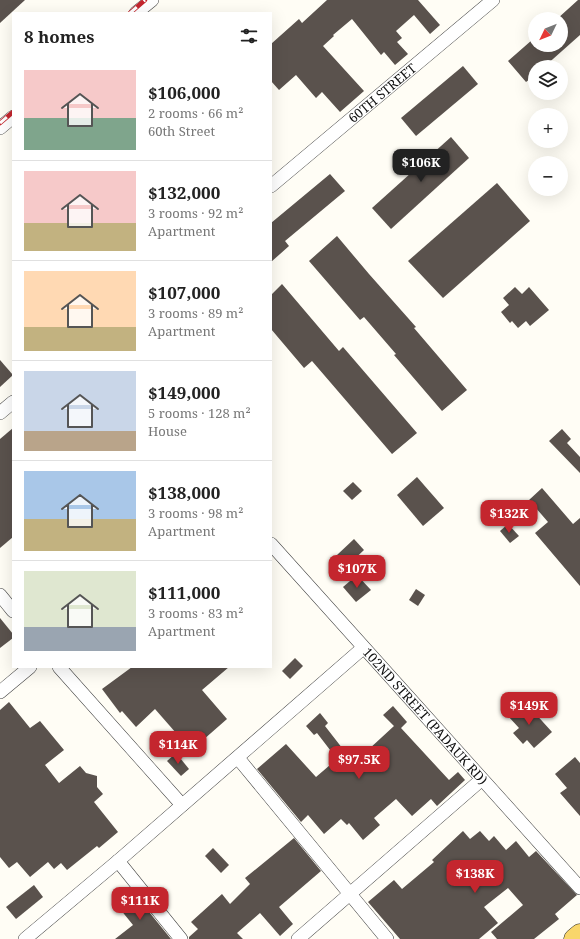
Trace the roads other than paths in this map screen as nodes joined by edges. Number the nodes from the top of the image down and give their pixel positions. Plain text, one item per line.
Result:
1 (152, 0) edge
2 (493, 0) edge
3 (137, 12) edge
4 (12, 118) edge
5 (0, 128) edge
6 (272, 185) edge
7 (12, 403) edge
8 (0, 413) edge
9 (272, 545) edge
10 (0, 595) edge
11 (12, 610) edge
12 (363, 648) junction
13 (29, 668) edge
14 (60, 668) edge
15 (0, 692) edge
16 (238, 758) junction
17 (481, 780) junction
18 (182, 805) junction
19 (118, 861) junction
20 (580, 888) edge
21 (350, 894) junction
22 (580, 934) edge
23 (25, 939) edge
24 (181, 939) edge
25 (298, 939) edge
26 (387, 939) edge
27 (574, 939) edge

1 - 3 street
2 - 6 street, 60TH STREET
4 - 5 street
7 - 8 street
9 - 12 street, 102ND STREET (PADAUK RD)
10 - 11 street
12 - 16 street
12 - 17 street, 102ND STREET (PADAUK RD)
13 - 15 street
14 - 18 street
16 - 18 street
16 - 21 street
17 - 20 street, 102ND STREET (PADAUK RD)
17 - 21 street
18 - 19 street
19 - 23 street
19 - 24 street
21 - 25 street
21 - 26 street
22 - 27 main road

